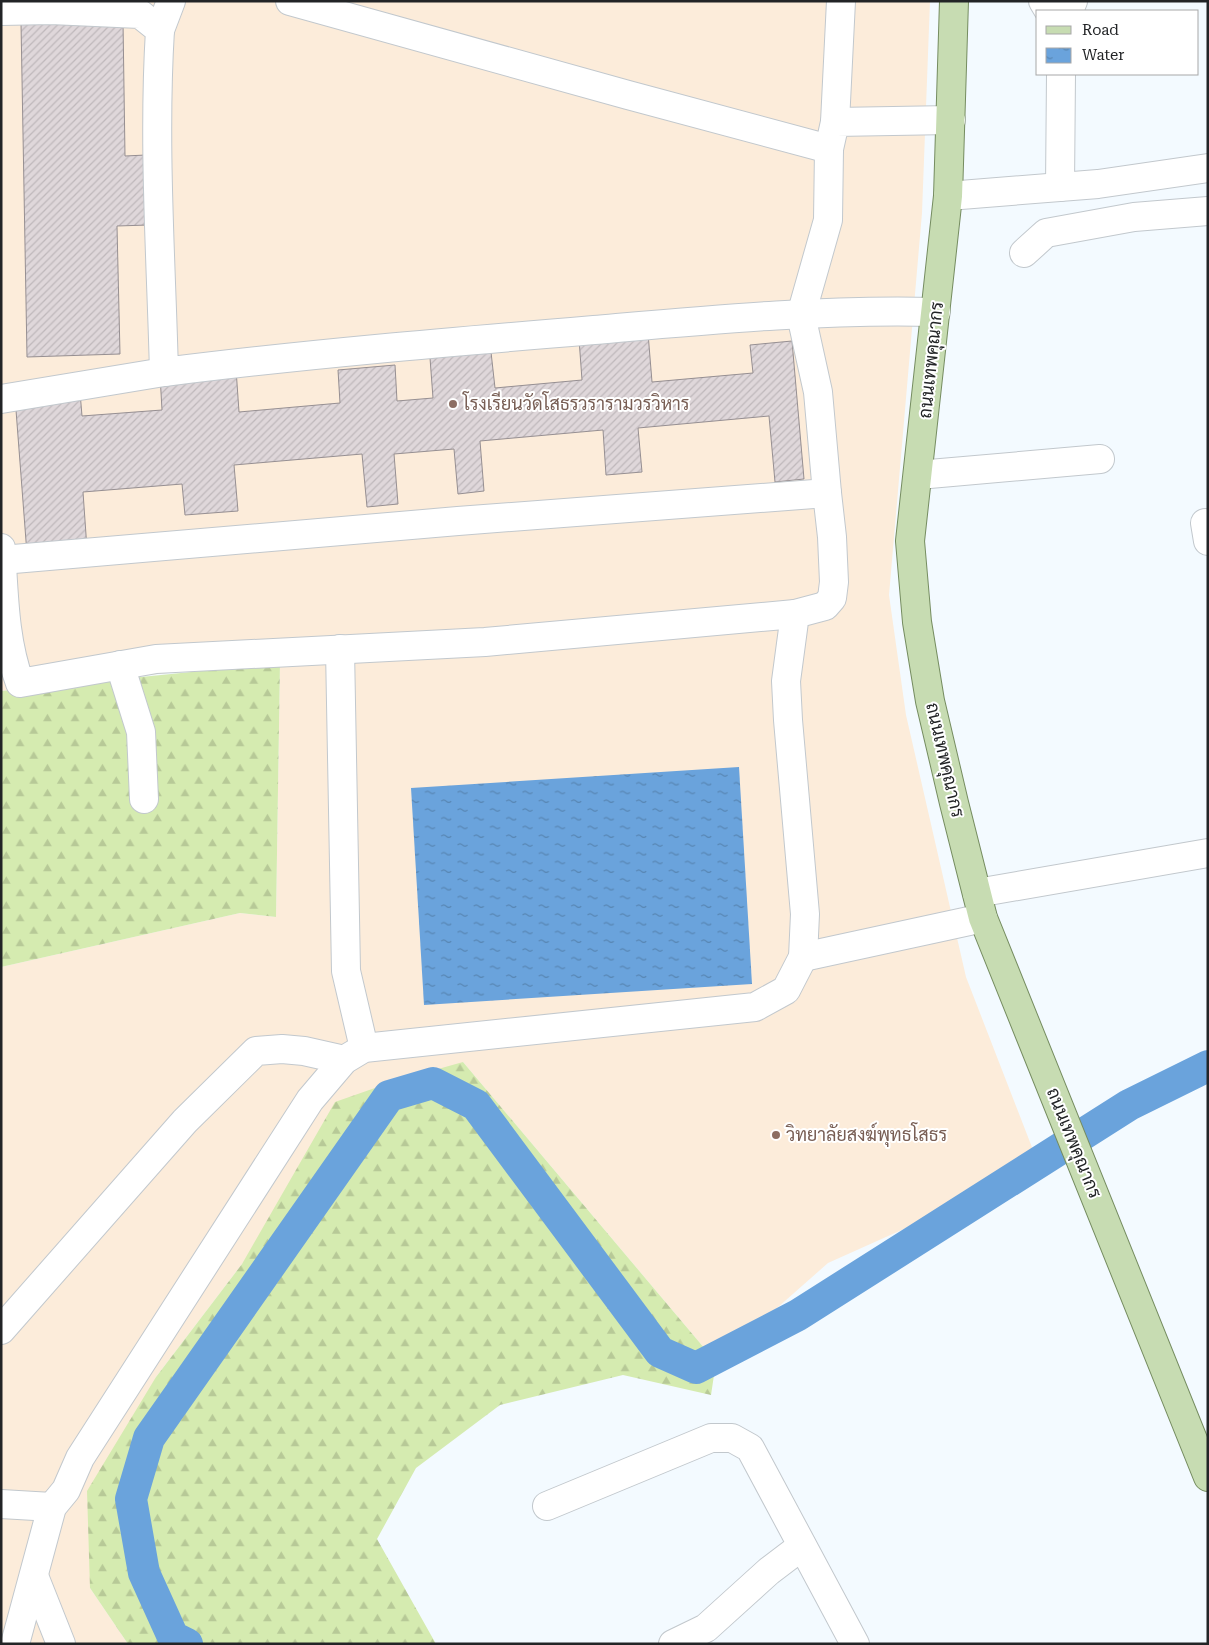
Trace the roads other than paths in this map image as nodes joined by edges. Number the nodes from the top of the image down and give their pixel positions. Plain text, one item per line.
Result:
1 (171, 1) edge
2 (290, 1) edge
3 (841, 1) edge
4 (954, 1) edge
5 (1, 10) edge
6 (160, 30) junction
7 (1062, 75) edge
8 (952, 120) junction
9 (835, 122) junction
10 (829, 149) junction
11 (1208, 168) edge
12 (1060, 187) junction
13 (948, 196) junction
14 (1208, 211) edge
15 (1024, 253) dead end
16 (936, 312) junction
17 (800, 315) junction
18 (164, 372) junction
19 (1, 399) edge
20 (1100, 459) dead end
21 (918, 475) junction
22 (827, 493) junction
23 (2, 554) edge
24 (795, 614) junction
25 (340, 649) junction
26 (120, 665) junction
27 (10, 686) edge
28 (144, 799) dead end
29 (1208, 854) edge
30 (980, 905) junction
31 (803, 956) junction
32 (354, 1054) junction
33 (1, 1330) edge
34 (1208, 1477) edge
35 (1, 1504) edge
36 (547, 1506) dead end
37 (52, 1507) junction
38 (802, 1546) junction
39 (34, 1576) junction
40 (15, 1644) edge
41 (61, 1644) edge
42 (673, 1644) edge
43 (855, 1644) edge

1 - 6 street
2 - 10 street
3 - 9 street
4 - 8 main road, ถนนเทพคุณากร
5 - 6 street
6 - 18 street
7 - 12 street
8 - 9 street
8 - 13 main road, ถนนเทพคุณากร
9 - 10 street
10 - 17 street
11 - 12 street
12 - 13 street
13 - 16 main road, ถนนเทพคุณากร
14 - 15 street
16 - 17 street
16 - 21 main road, ถนนเทพคุณากร
17 - 18 street
17 - 22 street
18 - 19 street
20 - 21 street
21 - 30 main road, ถนนเทพคุณากร
22 - 23 street
22 - 24 street
23 - 27 street
24 - 25 street
24 - 31 street
25 - 26 street
25 - 32 street
26 - 27 street
26 - 28 street
29 - 30 street
30 - 31 street
30 - 34 main road, ถนนเทพคุณากร
31 - 32 street
32 - 33 street
32 - 37 street
35 - 37 street
36 - 38 street
37 - 39 street
38 - 42 street
38 - 43 street
39 - 40 street
39 - 41 street

